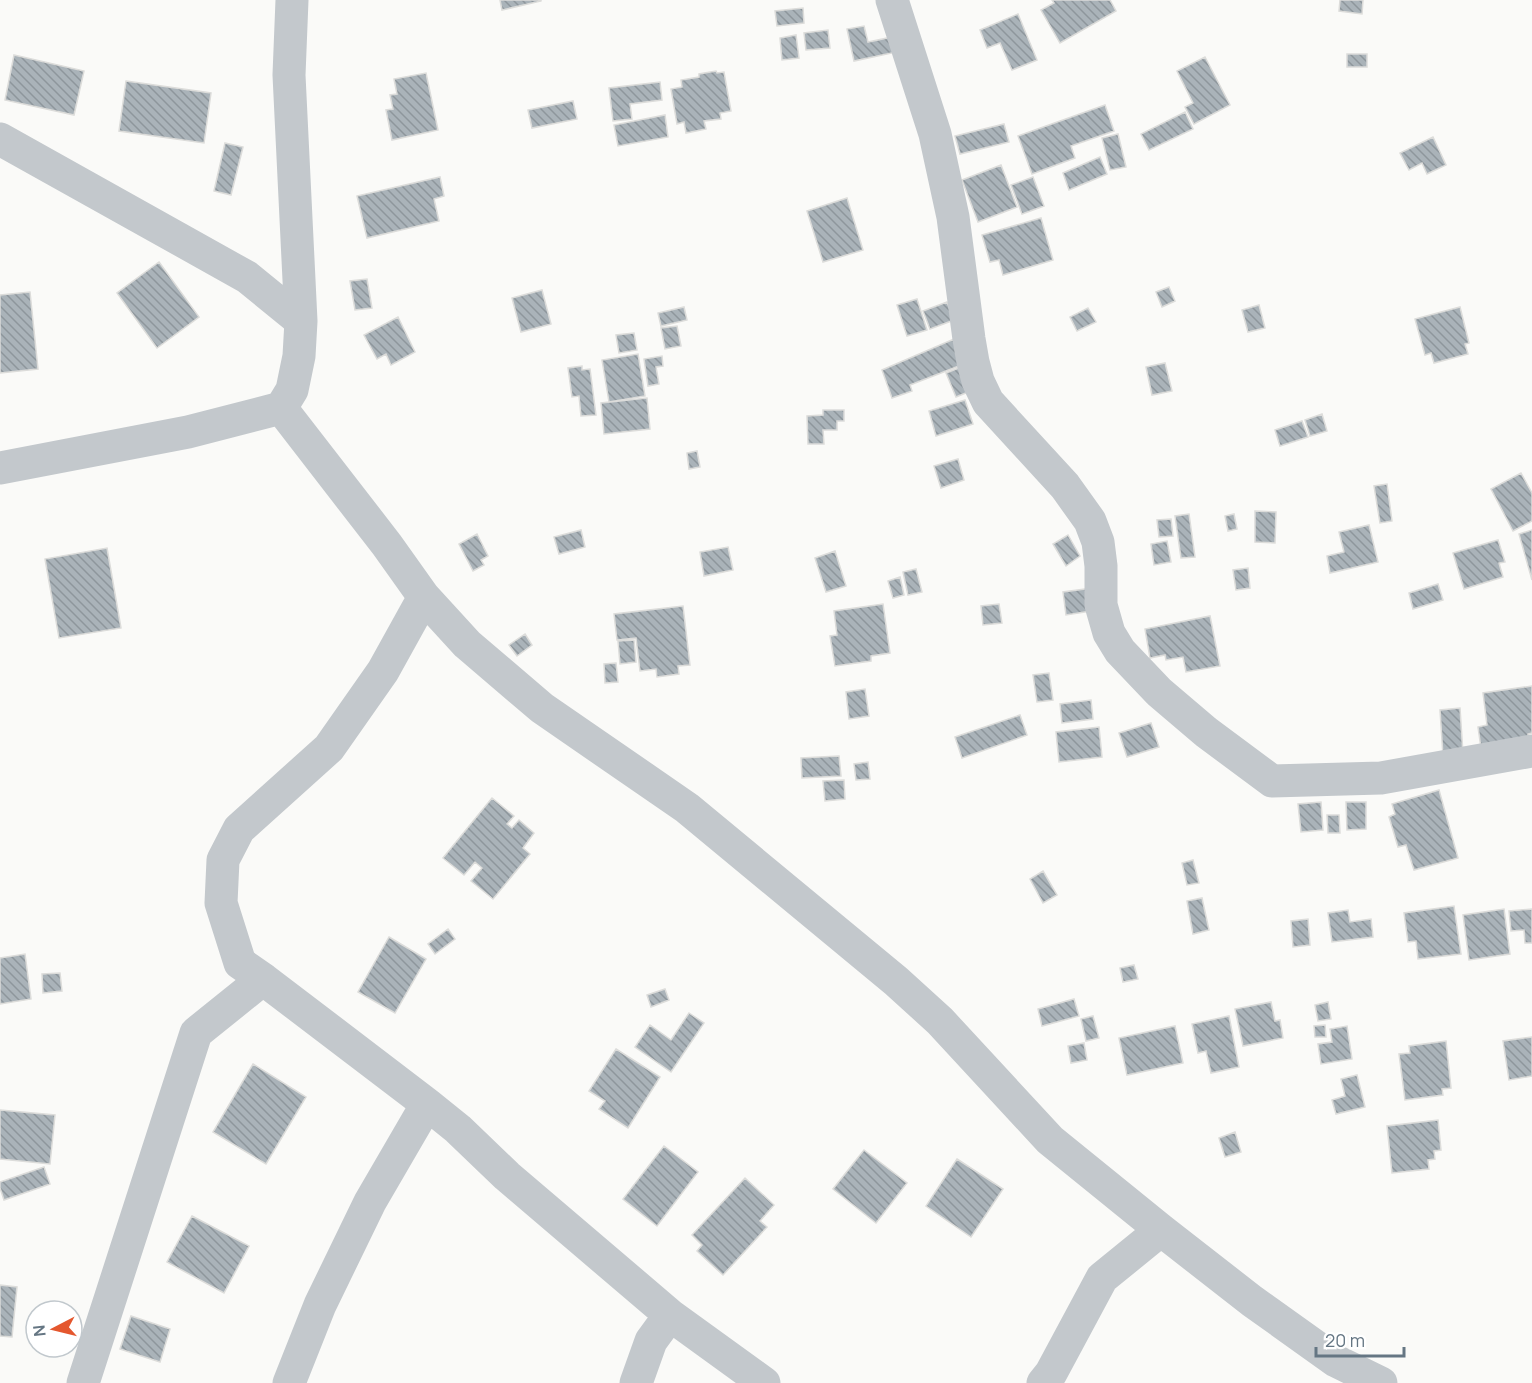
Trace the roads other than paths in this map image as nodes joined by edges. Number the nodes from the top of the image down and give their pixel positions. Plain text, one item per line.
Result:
1 (292, 0) edge
2 (892, 0) edge
3 (0, 140) edge
4 (300, 321) junction
5 (281, 408) junction
6 (0, 468) edge
7 (424, 597) junction
8 (1532, 752) edge
9 (263, 979) junction
10 (427, 1104) junction
11 (1161, 1230) junction
12 (670, 1315) junction
13 (1362, 1378) edge
14 (83, 1383) edge
15 (289, 1383) edge
16 (636, 1383) edge
17 (764, 1383) edge
18 (1043, 1383) edge

1 - 4 street
2 - 8 street
3 - 4 street
4 - 5 street
5 - 6 street
5 - 7 street
7 - 9 street
7 - 11 street
9 - 10 street
9 - 14 street
10 - 12 street
10 - 15 street
11 - 13 street
11 - 18 street
12 - 16 street
12 - 17 street

